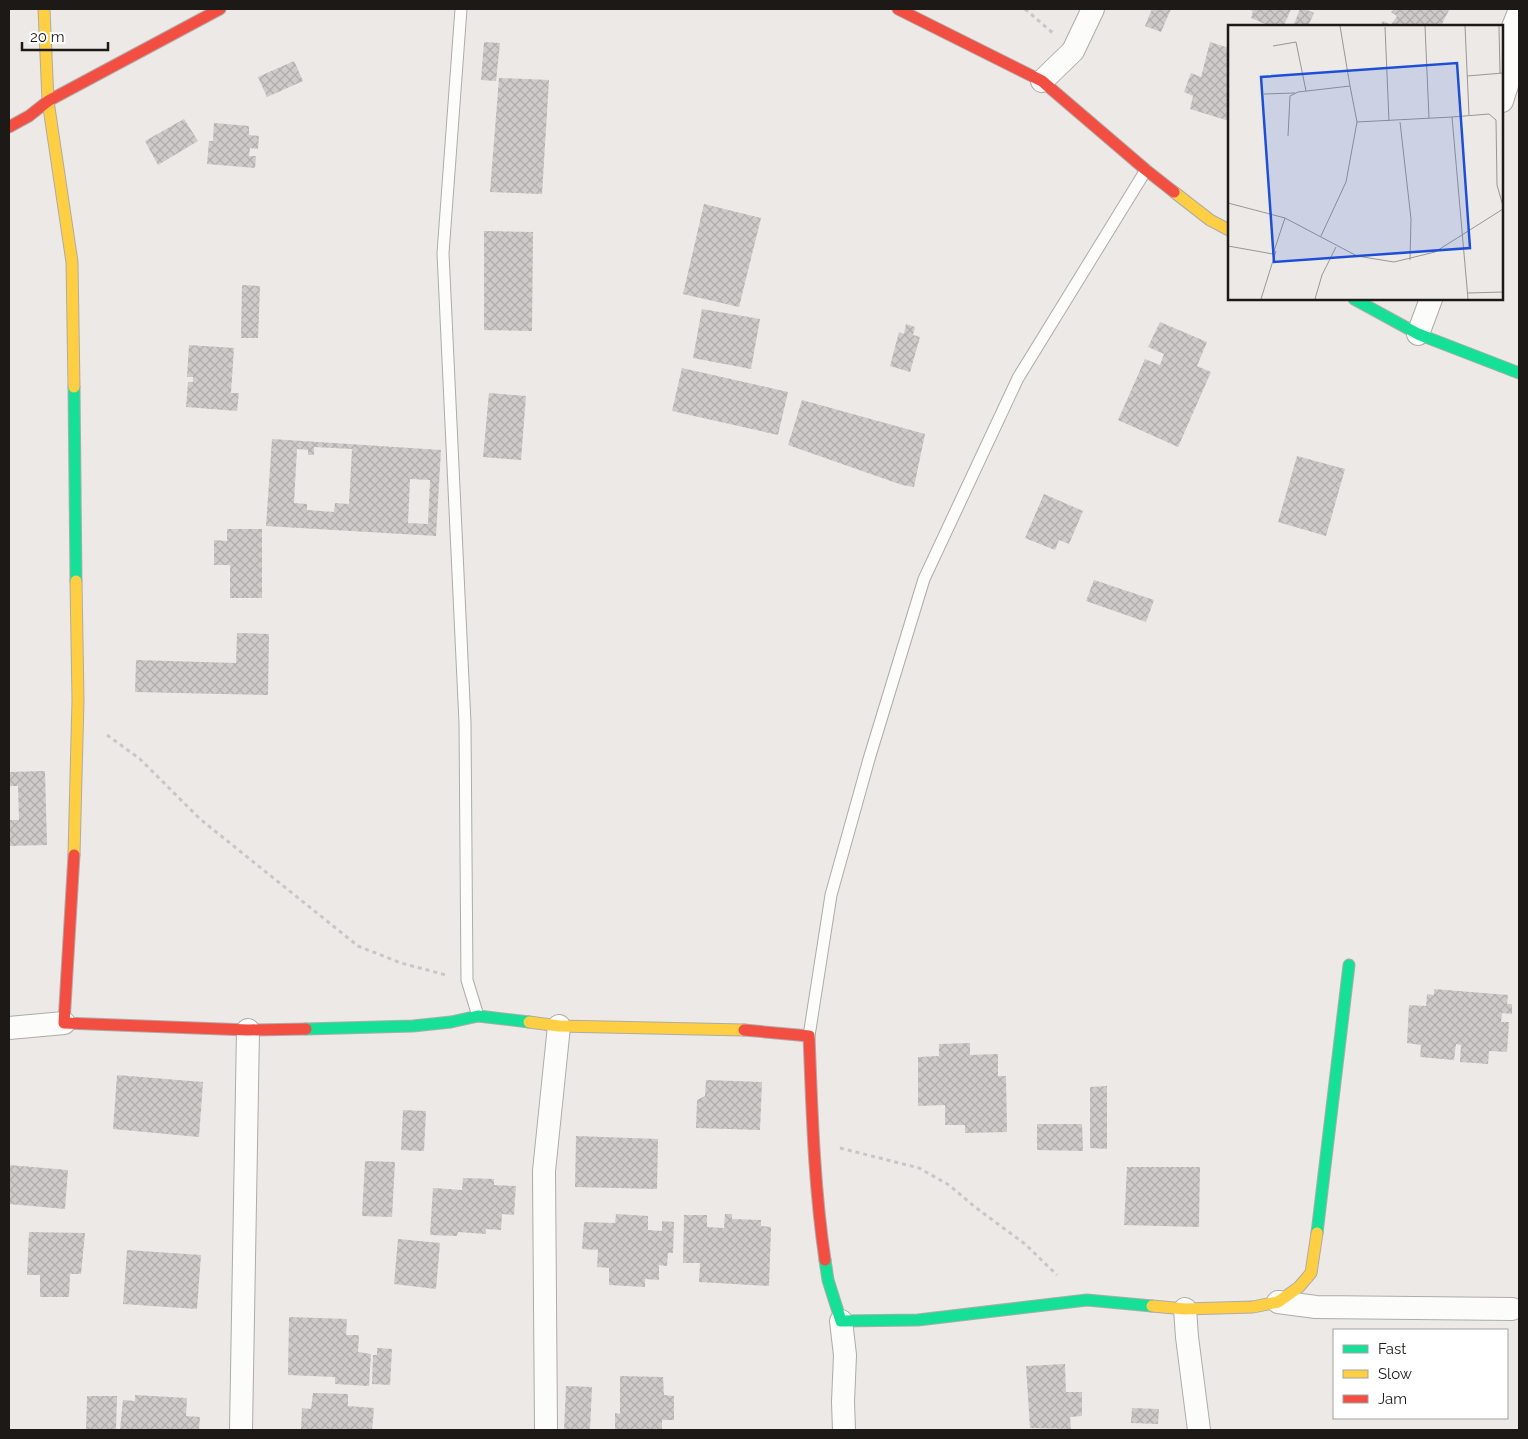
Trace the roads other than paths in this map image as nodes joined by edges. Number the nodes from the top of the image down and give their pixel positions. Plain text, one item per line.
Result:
1 (44, 9) edge
2 (220, 9) edge
3 (461, 9) edge
4 (898, 9) edge
5 (1093, 9) edge
6 (1519, 12) edge
7 (1514, 75) edge
8 (1042, 81) junction
9 (1503, 99) edge
10 (48, 101) junction
11 (9, 127) edge
12 (1146, 170) junction
13 (1228, 229) edge
14 (1356, 300) edge
15 (1431, 300) edge
16 (1418, 334) junction
17 (1519, 373) edge
18 (1349, 964) dead end
19 (478, 1016) junction
20 (64, 1023) junction
21 (559, 1026) junction
22 (9, 1028) edge
23 (248, 1030) junction
24 (809, 1036) junction
25 (1278, 1302) junction
26 (1186, 1309) junction
27 (1512, 1309) dead end
28 (841, 1321) junction
29 (241, 1430) edge
30 (546, 1430) edge
31 (844, 1430) edge
32 (1199, 1430) edge

1 - 10 street
2 - 10 street
3 - 19 lane
4 - 8 street
5 - 8 street
6 - 7 street
7 - 9 street
8 - 12 street
10 - 11 street
10 - 20 street
12 - 13 street
12 - 24 lane
14 - 16 street
15 - 16 street
16 - 17 street
18 - 25 street
19 - 21 street
19 - 23 street
20 - 22 street
20 - 23 street
21 - 24 street
21 - 30 street
23 - 29 street
24 - 28 street
25 - 26 street
25 - 27 street
26 - 28 street
26 - 32 street
28 - 31 street

